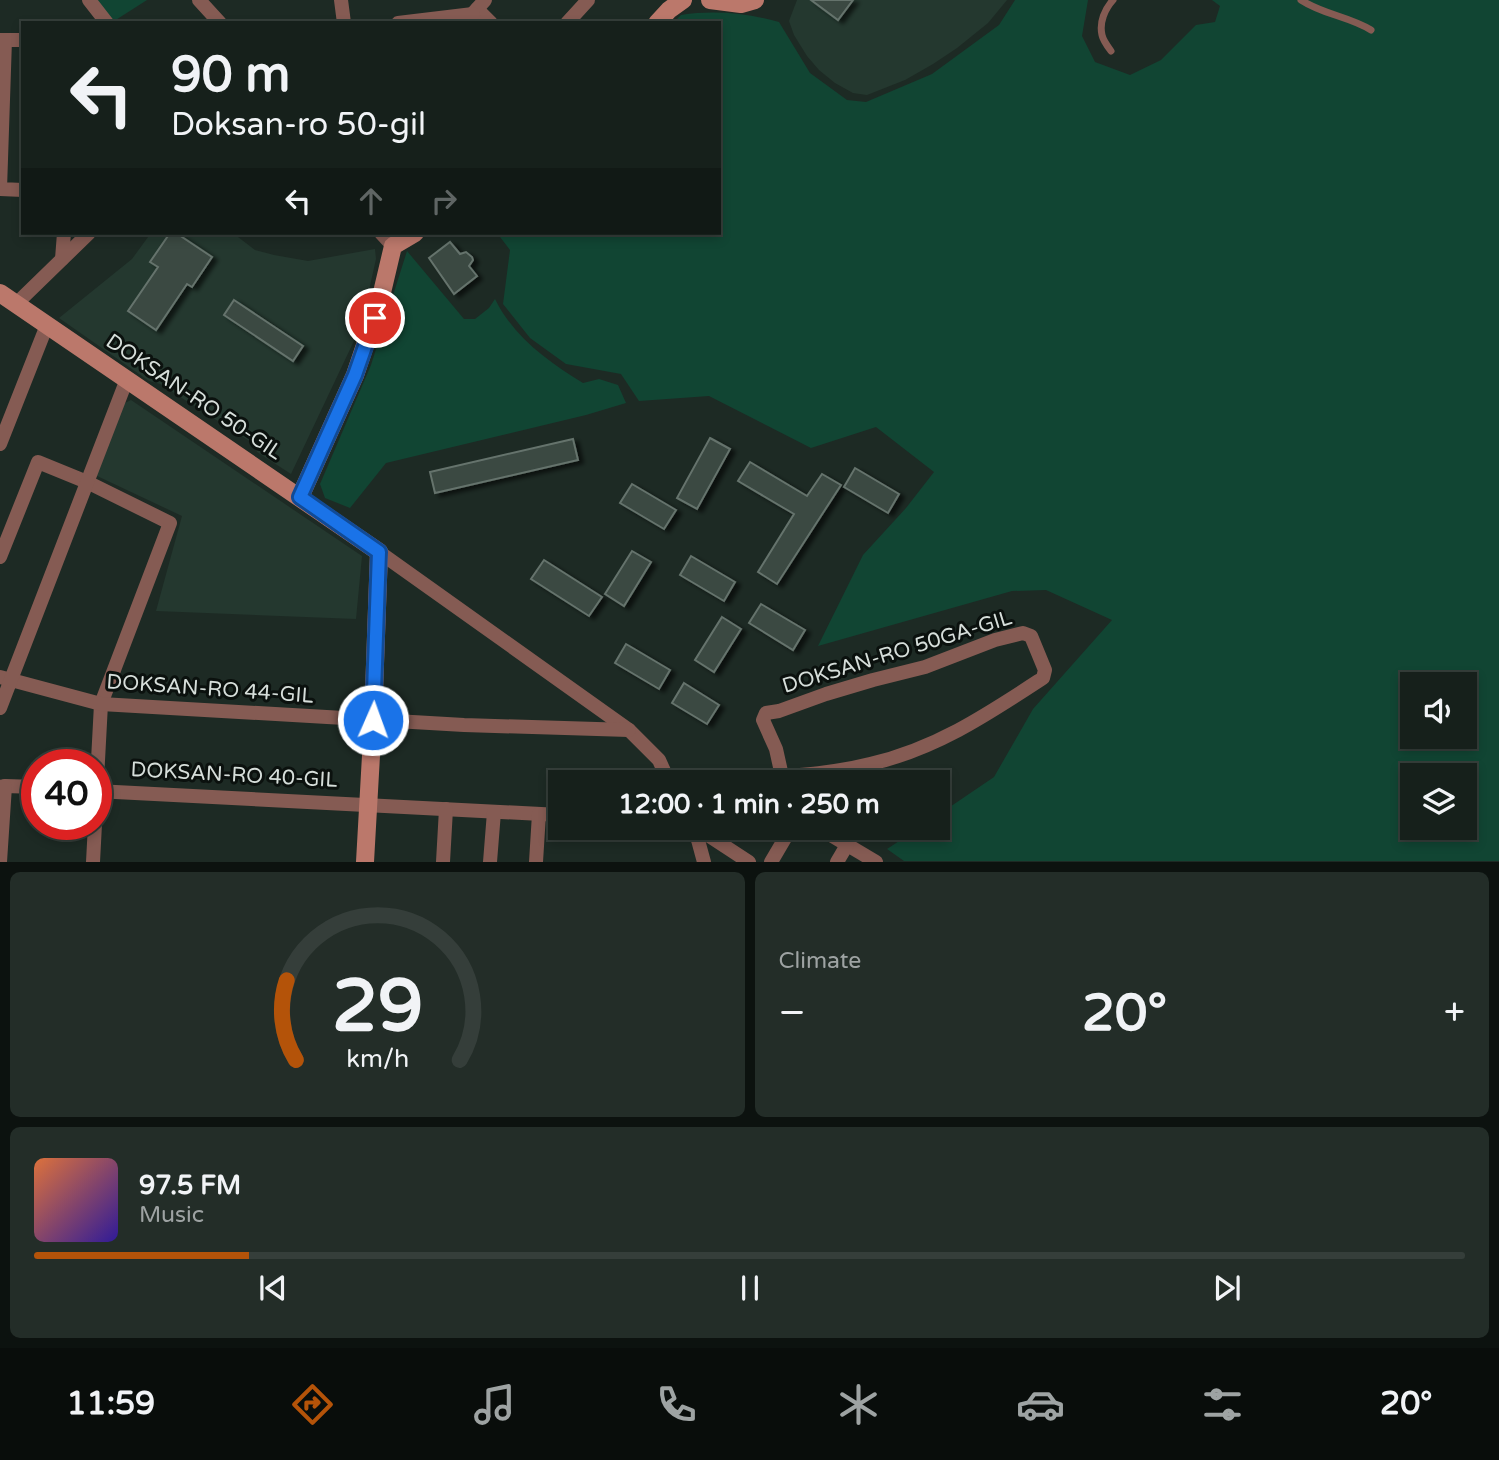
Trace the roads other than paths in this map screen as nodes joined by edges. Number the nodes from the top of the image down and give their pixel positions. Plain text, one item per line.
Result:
1 (89, 0) edge
2 (199, 0) edge
3 (341, 0) edge
4 (588, 0) edge
5 (684, 0) edge
6 (710, 0) edge
7 (755, 0) edge
8 (1113, 0) edge
9 (1301, 0) edge
10 (475, 11) edge
11 (105, 21) edge
12 (218, 21) edge
13 (344, 21) edge
14 (411, 21) edge
15 (569, 21) edge
16 (659, 21) edge
17 (1371, 30) dead end
18 (3, 40) edge
19 (21, 40) edge
20 (1111, 51) dead end
21 (0, 189) edge
22 (21, 190) edge
23 (64, 235) edge
24 (87, 235) edge
25 (407, 235) edge
26 (387, 240) edge
27 (62, 259) junction
28 (0, 292) edge
29 (16, 304) junction
30 (47, 325) junction
31 (127, 379) junction
32 (0, 444) edge
33 (87, 482) junction
34 (300, 497) junction
35 (379, 552) junction
36 (0, 557) edge
37 (5, 679) edge
38 (101, 704) junction
39 (0, 708) edge
40 (373, 720) junction
41 (629, 730) junction
42 (98, 749) edge
43 (664, 770) edge
44 (782, 776) joint
45 (3, 786) edge
46 (21, 787) edge
47 (112, 791) edge
48 (369, 805) junction
49 (446, 809) junction
50 (494, 812) junction
51 (538, 814) junction
52 (548, 814) edge
53 (94, 840) edge
54 (698, 840) edge
55 (715, 840) edge
56 (784, 840) edge
57 (839, 840) edge
58 (847, 845) junction
59 (0, 862) edge
60 (93, 862) edge
61 (365, 862) edge
62 (443, 862) edge
63 (490, 862) edge
64 (536, 862) edge
65 (704, 862) edge
66 (749, 862) edge
67 (771, 862) edge
68 (837, 862) edge
69 (876, 862) edge

1 - 11 street
2 - 12 street
3 - 13 street
4 - 15 street
5 - 16 street
6 - 7 street
8 - 20 lane
9 - 17 lane
10 - 14 street
18 - 19 street
18 - 21 street
21 - 22 street
23 - 27 street
24 - 27 street
25 - 26 street
26 - 34 street
27 - 29 street
28 - 29 street, DOKSAN-RO 50-GIL
29 - 30 street, DOKSAN-RO 50-GIL
30 - 31 street, DOKSAN-RO 50-GIL
30 - 32 street
31 - 33 street
31 - 34 street, DOKSAN-RO 50-GIL
33 - 36 street
33 - 37 street
33 - 38 street
34 - 35 street, DOKSAN-RO 50-GIL
35 - 40 street
35 - 41 street, DOKSAN-RO 50-GIL
37 - 38 street, DOKSAN-RO 44-GIL
37 - 39 street
38 - 40 street, DOKSAN-RO 44-GIL
38 - 42 street
40 - 41 street, DOKSAN-RO 44-GIL
40 - 48 street
41 - 43 street, DOKSAN-RO 50-GIL
44 - 44 street, DOKSAN-RO 50GA-GIL
45 - 46 street
45 - 59 street
47 - 48 street, DOKSAN-RO 40-GIL
48 - 49 street, DOKSAN-RO 40-GIL
48 - 61 street
49 - 50 street, DOKSAN-RO 40-GIL
49 - 62 street
50 - 51 street, DOKSAN-RO 40-GIL
50 - 63 street
51 - 52 street, DOKSAN-RO 40-GIL
51 - 64 street
53 - 60 street
54 - 65 street
55 - 66 street
56 - 67 street
57 - 58 street
58 - 68 street
58 - 69 street

